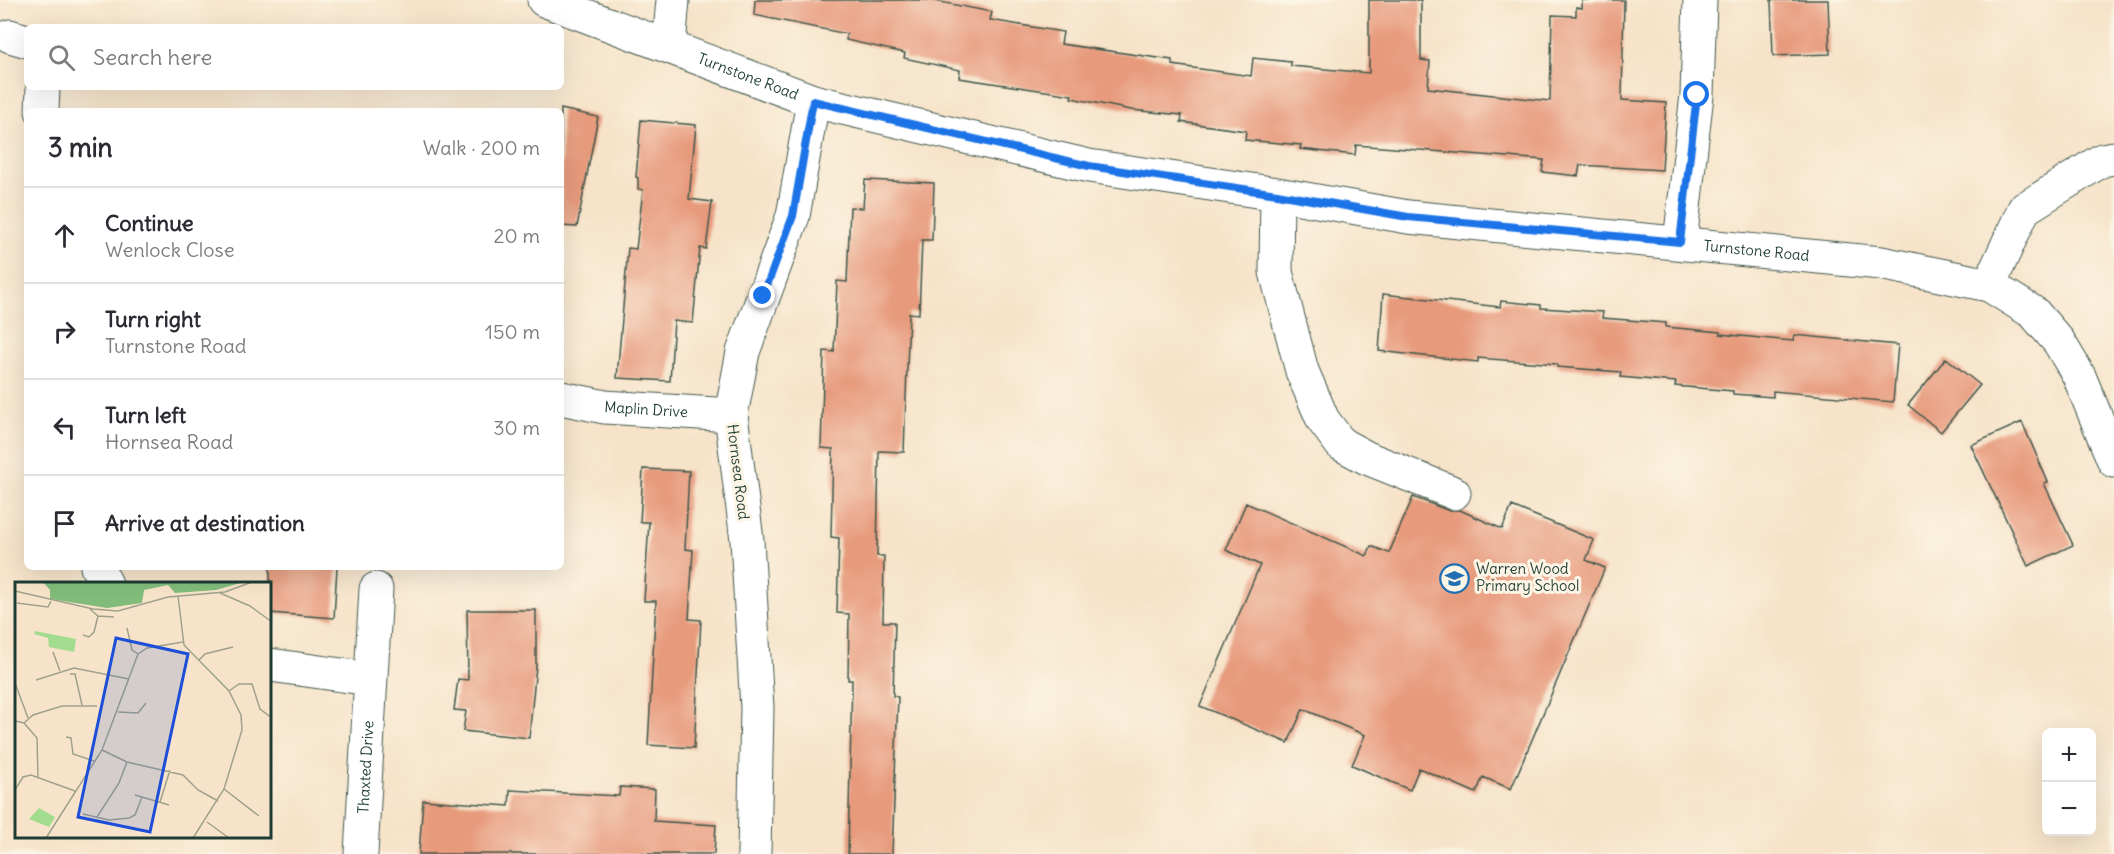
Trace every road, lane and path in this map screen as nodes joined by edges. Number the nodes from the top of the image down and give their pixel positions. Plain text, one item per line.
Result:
1 (544, 0) edge
2 (673, 0) edge
3 (1700, 0) edge
4 (669, 45) junction
5 (43, 90) edge
6 (813, 101) junction
7 (42, 108) edge
8 (2114, 158) edge
9 (1277, 194) junction
10 (1680, 242) junction
11 (1989, 285) junction
12 (564, 399) edge
13 (731, 415) junction
14 (2114, 461) edge
15 (1454, 493) dead end
16 (376, 589) dead end
17 (272, 665) edge
18 (370, 679) junction
19 (361, 854) edge
20 (754, 854) edge

1 - 4 street, Turnstone Road
2 - 4 street
3 - 10 street
4 - 6 street, Turnstone Road
5 - 7 street
6 - 9 street, Turnstone Road
6 - 13 street, Hornsea Road
8 - 11 street
9 - 10 street, Turnstone Road
9 - 15 street
10 - 11 street, Turnstone Road
11 - 14 street, Turnstone Road
12 - 13 street, Maplin Drive
13 - 20 street, Hornsea Road
16 - 18 street, Thaxted Drive
17 - 18 street
18 - 19 street, Thaxted Drive

